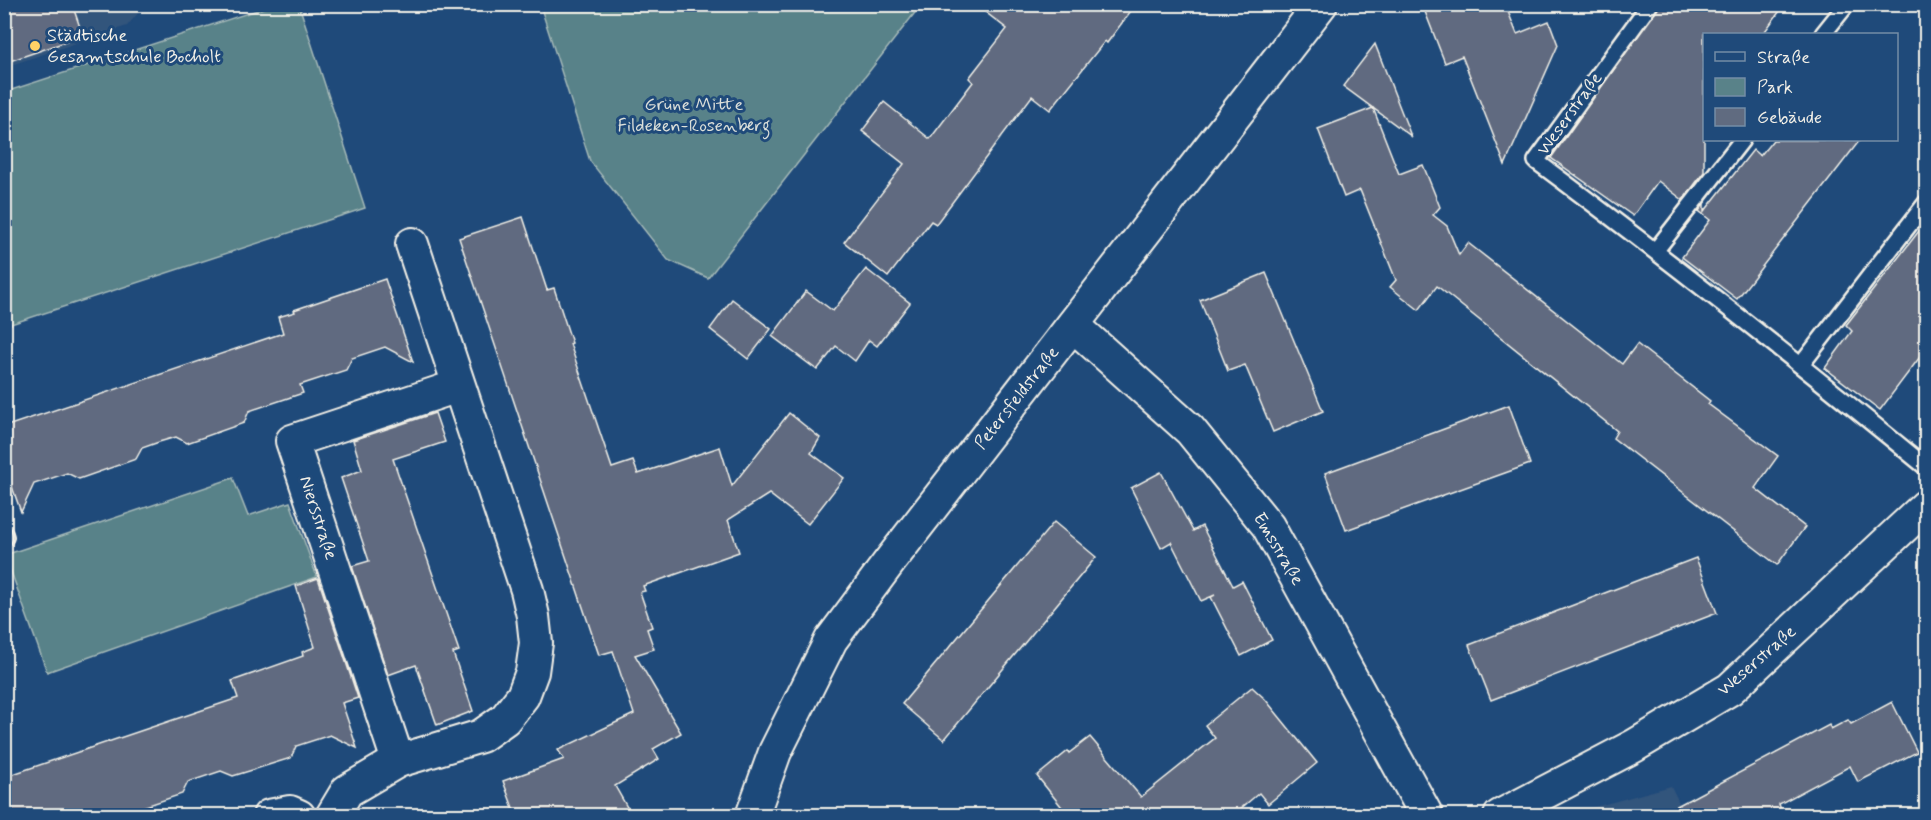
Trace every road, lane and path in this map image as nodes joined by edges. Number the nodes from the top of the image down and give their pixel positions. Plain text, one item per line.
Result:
1 (1321, 4) edge
2 (1650, 4) edge
3 (1847, 4) edge
4 (1824, 33) edge
5 (1741, 141) edge
6 (1926, 203) edge
7 (412, 244) dead end
8 (1656, 250) junction
9 (1073, 325) junction
10 (1801, 365) junction
11 (458, 386) junction
12 (1926, 467) edge
13 (1926, 506) edge
14 (398, 761) junction
15 (269, 816) edge
16 (300, 816) edge
17 (332, 816) edge
18 (752, 816) edge
19 (1427, 816) edge
20 (1500, 816) edge

1 - 9 street, Petersfeldstraße
2 - 8 lane, Weserstraße
3 - 4 lane
5 - 8 lane
6 - 10 lane
7 - 11 street
8 - 10 lane, Weserstraße
9 - 18 street, Petersfeldstraße
9 - 19 street, Emsstraße
10 - 12 lane, Weserstraße
11 - 14 street
11 - 14 street, Niersstraße
13 - 20 street, Weserstraße
14 - 17 street
15 - 16 street

